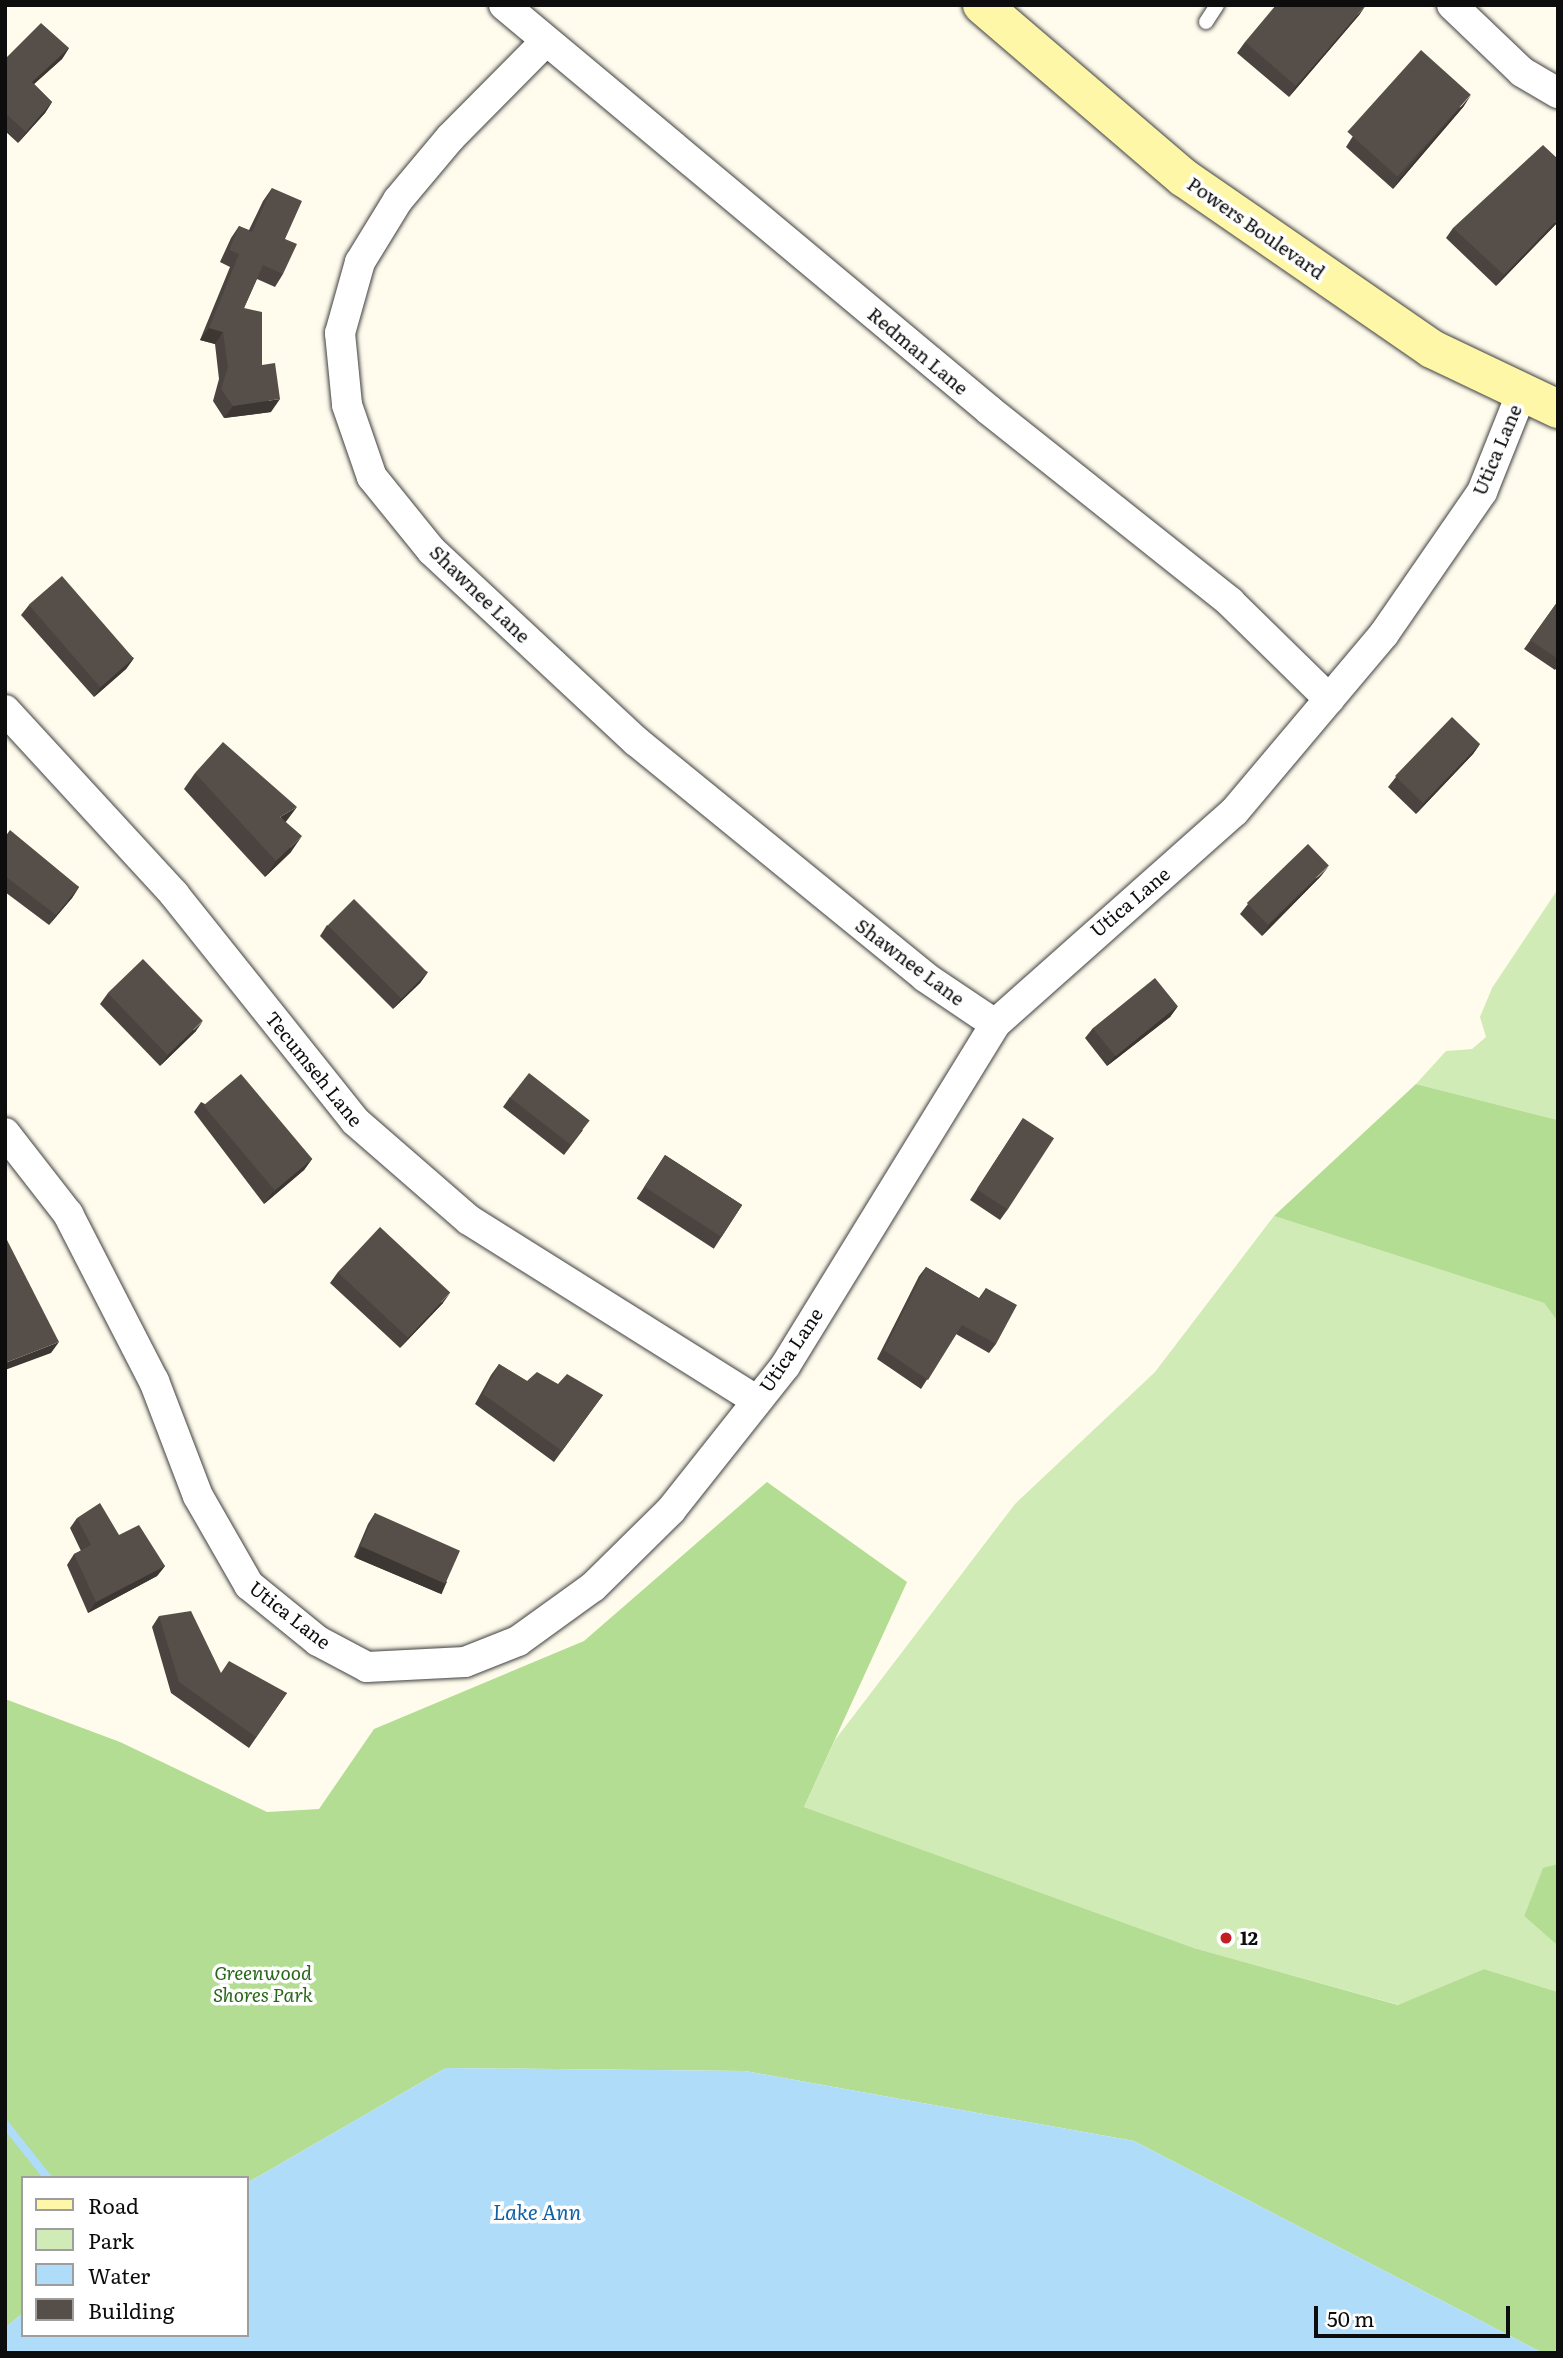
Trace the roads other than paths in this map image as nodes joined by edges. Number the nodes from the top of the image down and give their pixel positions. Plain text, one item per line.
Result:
1 (504, 5) edge
2 (982, 5) edge
3 (1217, 5) edge
4 (1452, 5) edge
5 (1206, 22) dead end
6 (546, 41) junction
7 (1558, 93) edge
8 (1522, 392) junction
9 (1558, 409) edge
10 (1329, 699) junction
11 (5, 710) edge
12 (995, 1024) junction
13 (5, 1133) edge
14 (757, 1401) junction

1 - 6 street, Redman Lane
2 - 8 main road, Powers Boulevard
3 - 5 lane
4 - 7 street
6 - 10 street, Redman Lane
6 - 12 street, Shawnee Lane
8 - 9 main road, Powers Boulevard
8 - 10 street, Utica Lane
10 - 12 street, Utica Lane
11 - 14 street, Tecumseh Lane
12 - 14 street, Utica Lane
13 - 14 street, Utica Lane

